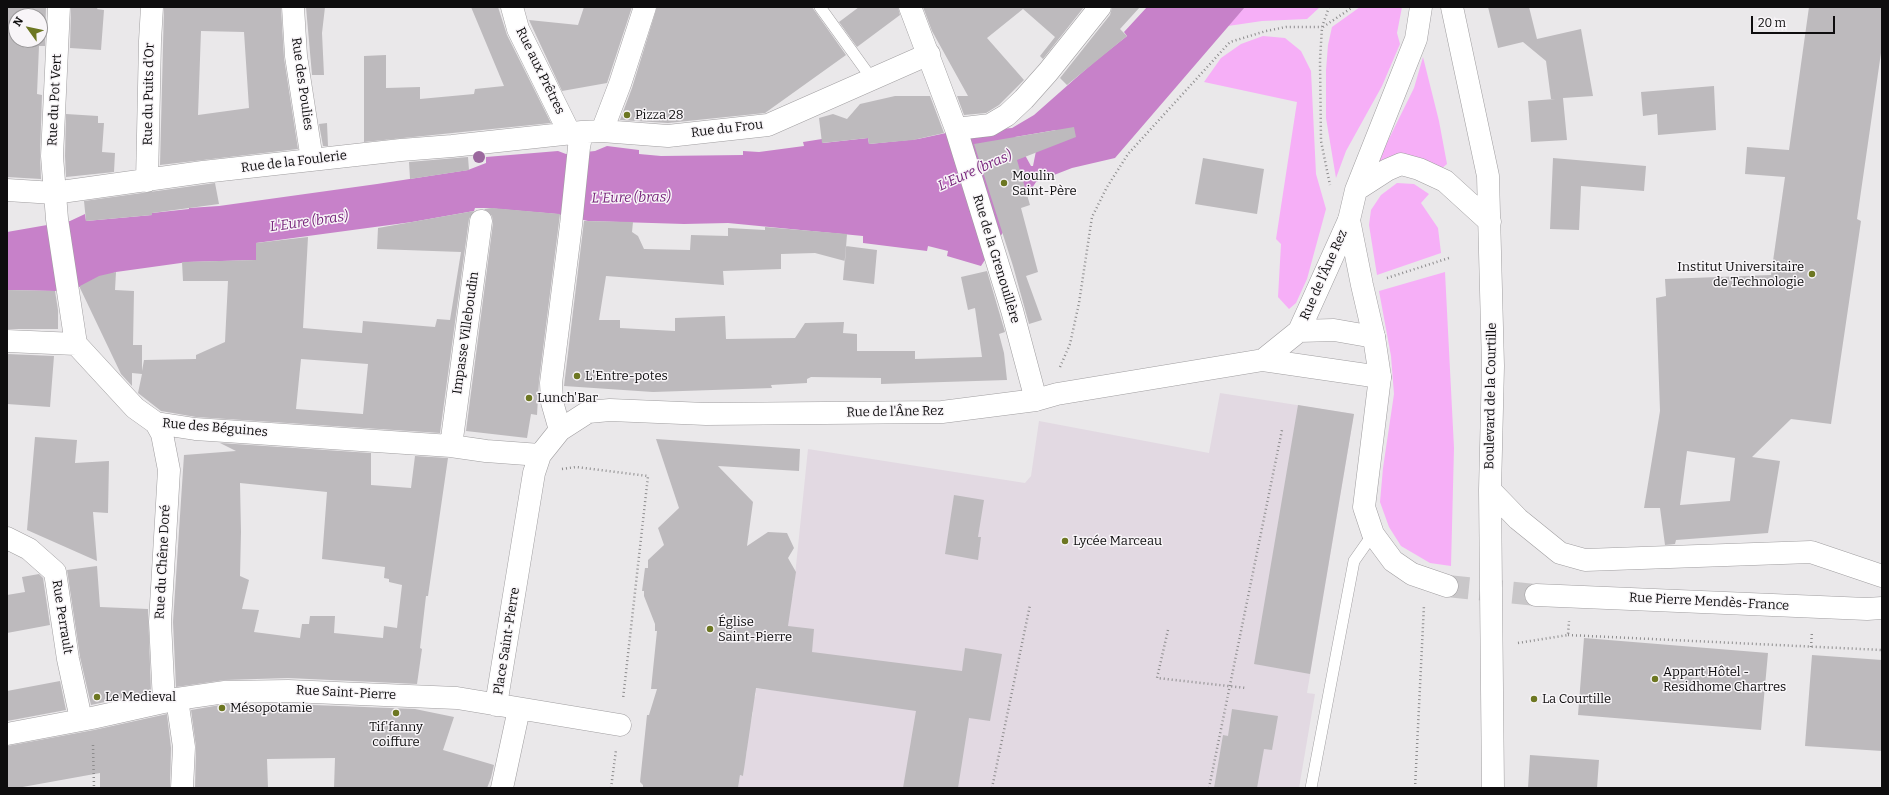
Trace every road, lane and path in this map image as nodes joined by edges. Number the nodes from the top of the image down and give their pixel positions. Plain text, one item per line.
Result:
1 (59, 7) edge
2 (152, 7) edge
3 (293, 7) edge
4 (512, 7) edge
5 (645, 7) edge
6 (820, 7) edge
7 (910, 7) edge
8 (1100, 7) edge
9 (1329, 7) edge
10 (1353, 7) edge
11 (1421, 7) edge
12 (1452, 7) edge
13 (1322, 27) junction
14 (929, 54) junction
15 (872, 79) junction
16 (956, 129) junction
17 (583, 136) junction
18 (312, 160) junction
19 (148, 181) junction
20 (7, 190) edge
21 (1356, 190) junction
22 (54, 192) junction
23 (1349, 220) junction
24 (481, 221) dead end
25 (1490, 222) junction
26 (1299, 331) junction
27 (1374, 337) junction
28 (7, 341) edge
29 (76, 344) junction
30 (1263, 360) junction
31 (1380, 377) junction
32 (1057, 394) junction
33 (1036, 400) junction
34 (156, 423) junction
35 (560, 430) junction
36 (1282, 430) dead end
37 (451, 446) junction
38 (537, 464) junction
39 (1490, 490) junction
40 (1372, 534) junction
41 (7, 538) edge
42 (1882, 576) edge
43 (1426, 580) junction
44 (1447, 586) tunnel mouth
45 (1536, 594) tunnel mouth
46 (1030, 605) dead end
47 (1882, 608) edge
48 (1569, 614) dead end
49 (1813, 628) dead end
50 (1168, 630) dead end
51 (1568, 635) junction
52 (1811, 647) junction
53 (1492, 648) junction
54 (1882, 650) edge
55 (1229, 687) junction
56 (1246, 688) dead end
57 (171, 700) junction
58 (496, 705) junction
59 (519, 709) junction
60 (86, 719) junction
61 (620, 725) junction
62 (7, 734) edge
63 (94, 788) edge
64 (182, 788) edge
65 (502, 788) edge
66 (611, 788) edge
67 (992, 788) edge
68 (1209, 788) edge
69 (1311, 788) edge
70 (1415, 788) edge
71 (1493, 788) edge

1 - 22 street, Rue du Pot Vert
2 - 19 street, Rue du Puits d'Or
3 - 18 street, Rue des Poulies
4 - 17 street, Rue aux Prêtres
5 - 17 street
6 - 15 lane
7 - 14 street, Rue de la Grenouillère
8 - 16 street
9 - 13 path
10 - 13 path
11 - 21 street
12 - 25 street, Boulevard de la Courtille
13 - 23 path
13 - 32 path
14 - 15 street, Rue du Frou
14 - 16 street, Rue de la Grenouillère
15 - 17 street, Rue du Frou
16 - 33 street, Rue de la Grenouillère
17 - 18 street, Rue de la Foulerie
17 - 35 street
18 - 19 street, Rue de la Foulerie
19 - 22 street, Rue de la Foulerie
20 - 22 street, Rue de la Foulerie
21 - 23 street
21 - 25 street
22 - 29 street
23 - 26 street, Rue de l'Âne Rez
23 - 27 street
24 - 37 street, Impasse Villeboudin
25 - 39 street, Boulevard de la Courtille
26 - 27 street, Rue de l'Âne Rez
26 - 30 street, Rue de l'Âne Rez
27 - 31 street
28 - 29 street
29 - 34 street, Rue des Béguines
30 - 31 street, Rue de l'Âne Rez
30 - 32 street, Rue de l'Âne Rez
31 - 40 street
32 - 33 street, Rue de l'Âne Rez
33 - 35 street, Rue de l'Âne Rez
34 - 37 street, Rue des Béguines
34 - 57 street, Rue du Chêne Doré
35 - 38 street, Rue de l'Âne Rez
36 - 55 path
37 - 38 street, Rue des Béguines
38 - 58 street, Place Saint-Pierre
38 - 61 path
39 - 42 street
39 - 53 street, Boulevard de la Courtille
40 - 43 street
40 - 69 lane
41 - 60 street, Rue Perrault
43 - 44 street
43 - 70 path
45 - 47 street, Rue Pierre Mendès-France
46 - 67 path
48 - 51 path
49 - 52 path
50 - 55 path
51 - 52 path
51 - 53 path
52 - 54 path
53 - 71 street, Boulevard de la Courtille
55 - 56 path
55 - 68 path
57 - 58 street, Rue Saint-Pierre
57 - 60 street, Rue Saint-Pierre
57 - 64 street, Rue du Chêne Doré
58 - 59 street, Place Saint-Pierre
59 - 61 street, Place Saint-Pierre
59 - 65 street
60 - 62 street, Rue Saint-Pierre
60 - 63 path
61 - 66 path

